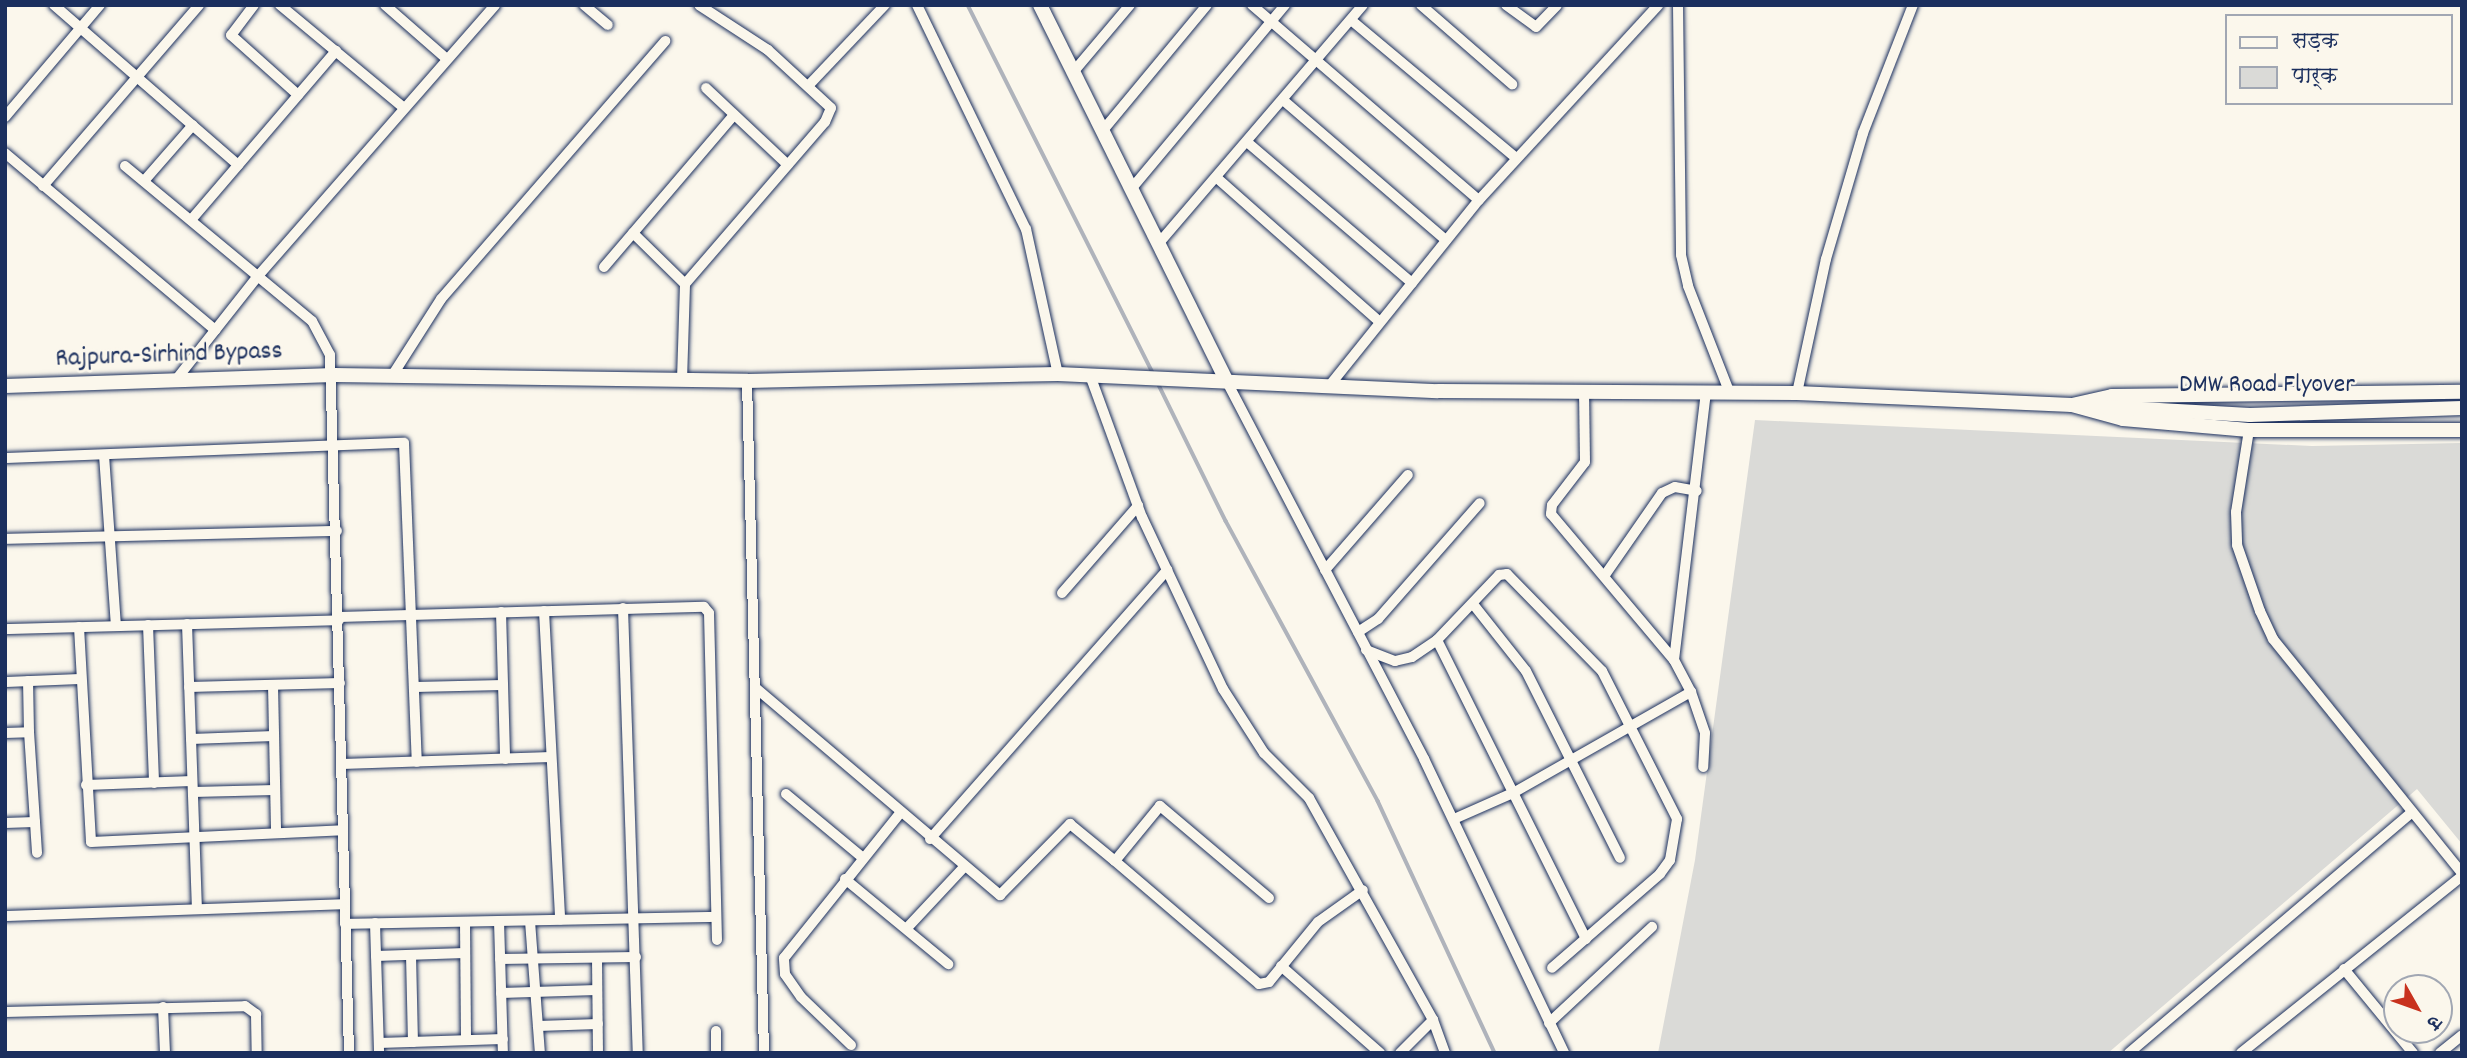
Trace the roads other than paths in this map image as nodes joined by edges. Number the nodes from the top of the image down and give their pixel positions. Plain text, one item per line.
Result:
1 (54, 5) edge
2 (100, 5) edge
3 (199, 5) edge
4 (254, 5) edge
5 (280, 5) edge
6 (386, 5) edge
7 (495, 5) edge
8 (584, 5) edge
9 (699, 5) edge
10 (885, 5) edge
11 (917, 5) edge
12 (1130, 5) edge
13 (1207, 5) edge
14 (1252, 5) edge
15 (1285, 5) edge
16 (1363, 5) edge
17 (1421, 5) edge
18 (1506, 5) edge
19 (1558, 5) edge
20 (1658, 5) edge
21 (1678, 5) edge
22 (1913, 5) edge
23 (1047, 9) edge
24 (1351, 20) junction
25 (1271, 22) junction
26 (608, 25) dead end
27 (80, 28) junction
28 (665, 41) dead end
29 (336, 51) junction
30 (447, 59) junction
31 (1317, 61) junction
32 (1074, 70) junction
33 (137, 77) junction
34 (1512, 84) dead end
35 (808, 86) junction
36 (706, 88) dead end
37 (298, 95) junction
38 (1283, 100) junction
39 (404, 108) junction
40 (734, 115) junction
41 (5, 117) edge
42 (192, 125) junction
43 (1104, 129) junction
44 (1247, 142) junction
45 (5, 153) edge
46 (1516, 158) junction
47 (239, 165) junction
48 (788, 165) junction
49 (125, 166) dead end
50 (1216, 178) junction
51 (144, 181) junction
52 (43, 186) junction
53 (1132, 188) junction
54 (1479, 200) junction
55 (191, 220) junction
56 (633, 233) junction
57 (1446, 240) junction
58 (1159, 243) junction
59 (604, 267) dead end
60 (258, 276) junction
61 (1412, 283) junction
62 (685, 284) junction
63 (1380, 322) junction
64 (215, 331) junction
65 (1058, 374) junction
66 (334, 375) junction
67 (392, 376) junction
68 (1098, 378) junction
69 (682, 380) junction
70 (1226, 380) junction
71 (175, 381) junction
72 (747, 381) junction
73 (1330, 385) junction
74 (5, 386) edge
75 (1584, 391) junction
76 (1729, 391) junction
77 (1706, 392) junction
78 (2462, 392) edge
79 (1797, 393) junction
80 (2072, 405) junction
81 (2462, 408) edge
82 (2462, 429) edge
83 (2249, 430) junction
84 (335, 447) junction
85 (104, 455) junction
86 (5, 458) edge
87 (1408, 475) dead end
88 (1697, 491) junction
89 (1480, 503) dead end
90 (1138, 506) junction
91 (337, 531) junction
92 (110, 537) junction
93 (5, 539) edge
94 (1167, 570) junction
95 (1325, 570) junction
96 (1605, 575) junction
97 (1062, 593) dead end
98 (1473, 604) junction
99 (623, 608) junction
100 (544, 611) junction
101 (500, 612) junction
102 (412, 614) junction
103 (339, 618) junction
104 (187, 624) junction
105 (148, 625) junction
106 (116, 626) junction
107 (79, 627) junction
108 (5, 629) edge
109 (1358, 632) junction
110 (1437, 640) junction
111 (1365, 650) junction
112 (1674, 660) junction
113 (81, 679) junction
114 (28, 681) junction
115 (5, 682) edge
116 (340, 683) junction
117 (273, 685) junction
118 (503, 685) junction
119 (189, 687) junction
120 (415, 687) junction
121 (757, 689) junction
122 (1691, 692) junction
123 (1630, 725) junction
124 (29, 732) junction
125 (5, 733) edge
126 (274, 736) junction
127 (191, 739) junction
128 (551, 757) junction
129 (505, 759) junction
130 (1570, 759) junction
131 (417, 762) junction
132 (341, 765) junction
133 (1703, 767) dead end
134 (154, 783) junction
135 (86, 785) junction
136 (192, 786) junction
137 (275, 790) junction
138 (1513, 793) junction
139 (786, 794) dead end
140 (2412, 812) junction
141 (900, 814) junction
142 (1454, 819) junction
143 (35, 822) junction
144 (5, 823) edge
145 (343, 830) junction
146 (276, 833) junction
147 (194, 837) junction
148 (930, 839) junction
149 (37, 853) dead end
150 (863, 858) junction
151 (1620, 858) dead end
152 (1115, 861) junction
153 (964, 867) junction
154 (2462, 874) edge
155 (845, 880) junction
156 (1363, 890) junction
157 (1269, 898) dead end
158 (344, 904) junction
159 (197, 909) junction
160 (5, 916) edge
161 (716, 917) junction
162 (635, 919) junction
163 (530, 920) junction
164 (559, 920) junction
165 (499, 921) junction
166 (465, 922) junction
167 (375, 923) junction
168 (345, 924) junction
169 (1652, 927) dead end
170 (907, 928) junction
171 (1586, 939) junction
172 (717, 940) dead end
173 (465, 953) junction
174 (411, 955) junction
175 (376, 956) junction
176 (636, 957) junction
177 (597, 958) junction
178 (500, 959) junction
179 (532, 959) junction
180 (948, 964) dead end
181 (1281, 966) junction
182 (1552, 968) dead end
183 (2344, 969) junction
184 (597, 990) junction
185 (536, 992) junction
186 (501, 993) junction
187 (163, 1007) junction
188 (5, 1012) edge
189 (1433, 1020) junction
190 (1549, 1023) junction
191 (598, 1024) junction
192 (538, 1026) junction
193 (716, 1031) dead end
194 (2462, 1035) edge
195 (503, 1039) junction
196 (466, 1040) junction
197 (413, 1042) junction
198 (851, 1045) dead end
199 (379, 1048) edge
200 (165, 1053) edge
201 (257, 1053) edge
202 (349, 1053) edge
203 (503, 1053) edge
204 (540, 1053) edge
205 (598, 1053) edge
206 (638, 1053) edge
207 (716, 1053) edge
208 (764, 1053) edge
209 (1380, 1053) edge
210 (1400, 1053) edge
211 (1445, 1053) edge
212 (1564, 1053) edge
213 (2129, 1053) edge
214 (2241, 1053) edge
215 (2413, 1053) edge
216 (2440, 1053) edge

1 - 27 street
2 - 27 street
3 - 33 street
4 - 37 street
5 - 29 street
6 - 30 street
7 - 30 street
8 - 26 street
9 - 35 street
10 - 35 street
11 - 65 street
12 - 32 street
13 - 43 street
14 - 25 street
15 - 25 street
16 - 24 street
17 - 34 street
18 - 19 street
20 - 46 street
21 - 76 street
22 - 79 street
23 - 32 main road
24 - 31 street
24 - 46 street
25 - 31 street
25 - 53 street
27 - 33 street
27 - 41 street
28 - 67 street
29 - 37 street
29 - 39 street
30 - 39 street
31 - 38 street
31 - 54 street
32 - 43 main road
33 - 42 street
33 - 52 street
35 - 48 street
36 - 40 street
37 - 47 street
38 - 44 street
38 - 57 street
39 - 60 street
40 - 48 street
40 - 56 street
42 - 47 street
42 - 51 street
43 - 53 main road
44 - 50 street
44 - 61 street
45 - 52 street
46 - 54 street
47 - 55 street
48 - 62 street
49 - 51 street
50 - 58 street
50 - 63 street
51 - 55 street
52 - 64 street
53 - 58 main road
54 - 57 street
55 - 60 street
56 - 59 street
56 - 62 street
57 - 61 street
58 - 70 main road
60 - 64 street
60 - 66 street
61 - 63 street
62 - 69 street
63 - 73 street
64 - 71 street
65 - 68 main road, Rajpura-Sirhind Bypass
65 - 72 main road, Rajpura-Sirhind Bypass
66 - 67 main road, Rajpura-Sirhind Bypass
66 - 71 main road, Rajpura-Sirhind Bypass
66 - 84 street
67 - 69 main road, Rajpura-Sirhind Bypass
68 - 70 main road, Rajpura-Sirhind Bypass
68 - 90 street
69 - 72 main road, Rajpura-Sirhind Bypass
70 - 73 main road, Rajpura-Sirhind Bypass
70 - 95 street
71 - 74 main road, Rajpura-Sirhind Bypass
72 - 121 street
73 - 75 main road, Rajpura-Sirhind Bypass
75 - 77 main road, Rajpura-Sirhind Bypass
75 - 96 street
76 - 77 main road, Rajpura-Sirhind Bypass
76 - 79 main road, Rajpura-Sirhind Bypass
77 - 88 street
78 - 80 main road
79 - 80 main road, Rajpura-Sirhind Bypass
80 - 81 main road, DMW Road Flyover
80 - 83 main road
82 - 83 main road
83 - 140 street
84 - 85 street
84 - 91 street
84 - 102 street
85 - 86 street
85 - 92 street
87 - 95 street
88 - 96 street
88 - 112 street
89 - 109 street
90 - 94 street
90 - 97 street
91 - 92 street
91 - 103 street
92 - 93 street
92 - 106 street
94 - 148 street
94 - 156 street
95 - 109 street
96 - 112 street
98 - 110 street
98 - 123 street
98 - 130 street
99 - 100 street
99 - 161 street
99 - 162 street
100 - 101 street
100 - 128 street
101 - 102 street
101 - 118 street
102 - 103 street
102 - 120 street
103 - 104 street
103 - 116 street
104 - 105 street
104 - 119 street
105 - 106 street
105 - 134 street
106 - 107 street
107 - 108 street
107 - 113 street
109 - 111 street
110 - 111 street
110 - 138 street
111 - 142 street
112 - 122 street
113 - 114 street
113 - 135 street
114 - 115 street
114 - 124 street
116 - 117 street
116 - 132 street
117 - 119 street
117 - 126 street
118 - 120 street
118 - 129 street
119 - 127 street
120 - 131 street
121 - 141 street
121 - 208 street
122 - 123 street
122 - 133 street
123 - 130 street
123 - 171 street
124 - 125 street
124 - 143 street
126 - 127 street
126 - 137 street
127 - 136 street
128 - 129 street
128 - 164 street
129 - 131 street
130 - 138 street
130 - 151 street
131 - 132 street
132 - 145 street
134 - 135 street
134 - 136 street
135 - 147 street
136 - 137 street
136 - 147 street
137 - 146 street
138 - 142 street
138 - 171 street
139 - 150 street
140 - 154 street
140 - 213 street
141 - 148 street
141 - 150 street
142 - 190 street
143 - 144 street
143 - 149 street
145 - 146 street
145 - 158 street
146 - 147 street
147 - 159 street
148 - 153 street
150 - 155 street
152 - 153 street
152 - 157 street
152 - 181 street
153 - 170 street
154 - 183 street
155 - 170 street
155 - 198 street
156 - 181 street
156 - 189 street
158 - 159 street
158 - 168 street
159 - 160 street
161 - 162 street
161 - 172 street
162 - 164 street
162 - 176 street
163 - 164 street
163 - 165 street
163 - 179 street
165 - 166 street
165 - 178 street
166 - 167 street
166 - 173 street
167 - 168 street
167 - 175 street
168 - 202 street
169 - 190 street
170 - 180 street
171 - 182 street
173 - 174 street
173 - 196 street
174 - 175 street
174 - 197 street
175 - 199 street
176 - 177 street
176 - 206 street
177 - 179 street
177 - 184 street
178 - 179 street
178 - 186 street
179 - 185 street
181 - 209 street
183 - 214 street
183 - 215 street
184 - 185 street
184 - 191 street
185 - 186 street
185 - 192 street
186 - 195 street
187 - 188 street
187 - 200 street
187 - 201 street
189 - 210 street
189 - 211 street
190 - 212 street
191 - 192 street
191 - 205 street
192 - 204 street
193 - 207 street
194 - 216 street
195 - 196 street
195 - 203 street
196 - 197 street
197 - 199 street

